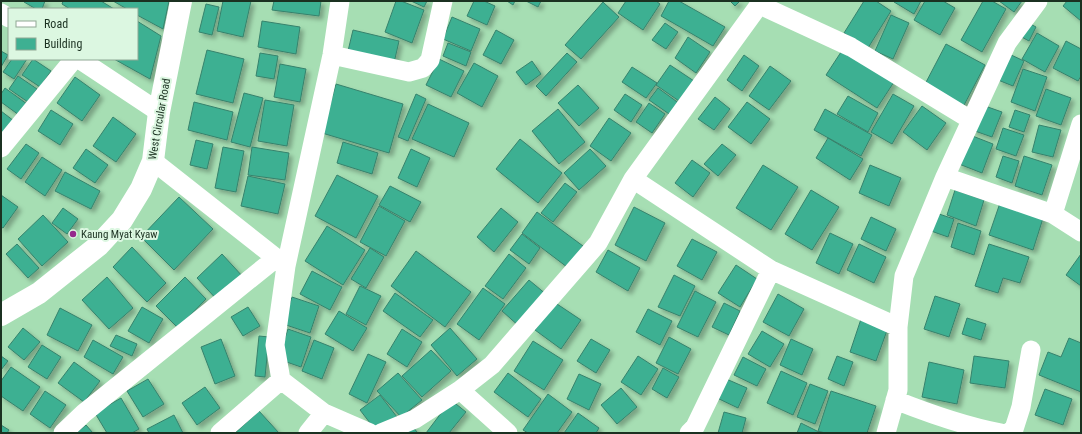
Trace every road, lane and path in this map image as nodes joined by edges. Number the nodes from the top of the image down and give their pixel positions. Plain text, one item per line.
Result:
1 (181, 1) edge
2 (340, 1) edge
3 (443, 1) edge
4 (1038, 1) edge
5 (761, 3) edge
6 (332, 55) junction
7 (73, 60) edge
8 (81, 60) edge
9 (159, 112) junction
10 (971, 120) junction
11 (1081, 124) edge
12 (1, 148) edge
13 (153, 161) junction
14 (945, 177) junction
15 (633, 179) junction
16 (1053, 214) junction
17 (1081, 232) edge
18 (281, 262) junction
19 (771, 270) junction
20 (1, 315) edge
21 (898, 327) junction
22 (1031, 350) dead end
23 (281, 380) junction
24 (460, 390) junction
25 (895, 400) junction
26 (324, 413) junction
27 (64, 433) edge
28 (220, 433) edge
29 (308, 433) edge
30 (370, 433) edge
31 (381, 433) edge
32 (508, 433) edge
33 (690, 433) edge
34 (886, 433) edge
35 (1001, 433) edge
36 (1008, 433) edge

1 - 9 street, West Circular Road
2 - 6 street
3 - 6 street
4 - 10 street
5 - 10 street
5 - 15 street
6 - 18 street
7 - 12 street
8 - 9 street
9 - 13 street, West Circular Road
10 - 14 street
11 - 16 street
13 - 18 street
13 - 20 street, West Circular Road
14 - 16 street
14 - 21 street
15 - 19 street
15 - 24 street
16 - 17 street
18 - 23 street
18 - 27 street
19 - 21 street
19 - 33 street
21 - 25 street
22 - 36 street
23 - 26 street
23 - 28 street
24 - 31 street
24 - 32 street
25 - 34 street
25 - 35 street
26 - 29 street
26 - 30 street

